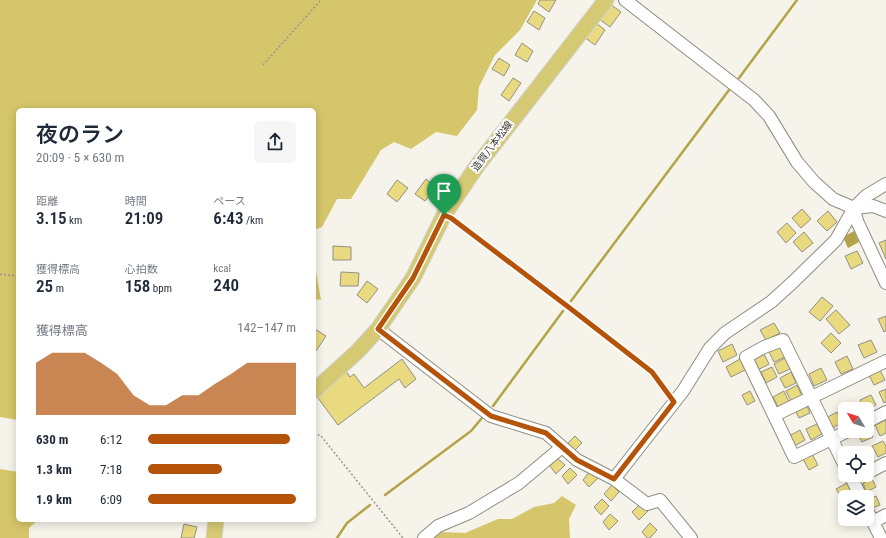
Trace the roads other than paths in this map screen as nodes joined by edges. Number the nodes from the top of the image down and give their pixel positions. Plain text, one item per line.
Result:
1 (606, 0) edge
2 (624, 0) edge
3 (886, 184) edge
4 (854, 208) junction
5 (886, 211) edge
6 (883, 270) edge
7 (886, 283) edge
8 (378, 329) junction
9 (886, 361) edge
10 (316, 389) edge
11 (811, 396) junction
12 (886, 412) edge
13 (775, 414) junction
14 (874, 418) edge
15 (838, 436) edge
16 (832, 439) junction
17 (562, 447) junction
18 (838, 451) edge
19 (886, 463) edge
20 (874, 469) edge
21 (614, 479) junction
22 (886, 515) edge
23 (874, 521) edge
24 (216, 522) edge
25 (874, 524) edge
26 (214, 538) edge
27 (424, 538) edge
28 (691, 538) edge
29 (881, 538) edge

1 - 8 main road, 造賀八本松線
2 - 4 street
3 - 4 street
4 - 5 street
4 - 6 street
4 - 21 street
6 - 7 street
8 - 10 main road, 造賀八本松線
8 - 17 street
9 - 11 street
11 - 13 street
11 - 13 street
11 - 16 street
12 - 14 street
13 - 16 street
15 - 16 street
16 - 18 street
17 - 21 street
17 - 27 street
19 - 20 street
21 - 28 street
22 - 23 street
24 - 26 main road
25 - 29 street

